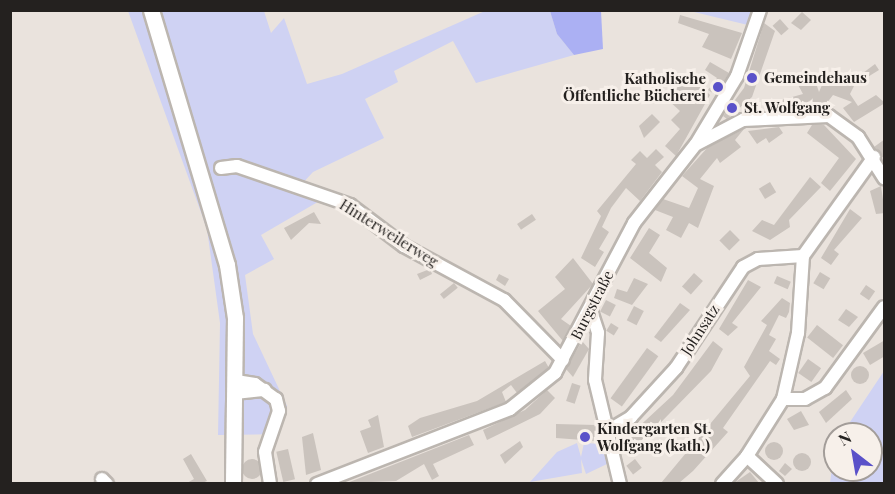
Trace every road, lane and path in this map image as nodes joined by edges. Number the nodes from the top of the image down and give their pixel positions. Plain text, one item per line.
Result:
1 (151, 10) edge
2 (760, 10) edge
3 (696, 144) junction
4 (874, 158) junction
5 (222, 168) dead end
6 (885, 178) edge
7 (803, 256) junction
8 (885, 307) edge
9 (591, 311) junction
10 (563, 360) junction
11 (236, 387) junction
12 (783, 399) junction
13 (608, 431) junction
14 (747, 456) junction
15 (233, 483) edge
16 (270, 483) edge
17 (318, 483) edge
18 (620, 483) edge
19 (722, 483) edge
20 (777, 483) edge

1 - 11 main road
2 - 3 street, Burgstraße
3 - 4 street
3 - 9 street, Burgstraße
4 - 6 street
4 - 7 street
5 - 10 street, Hinterweilerweg
7 - 12 street
7 - 13 street, Johnsatz
8 - 12 street
9 - 10 street, Burgstraße
9 - 13 street
10 - 17 street, Burgstraße
11 - 15 main road
11 - 16 street
12 - 14 street
13 - 18 street
14 - 19 street
14 - 20 street

